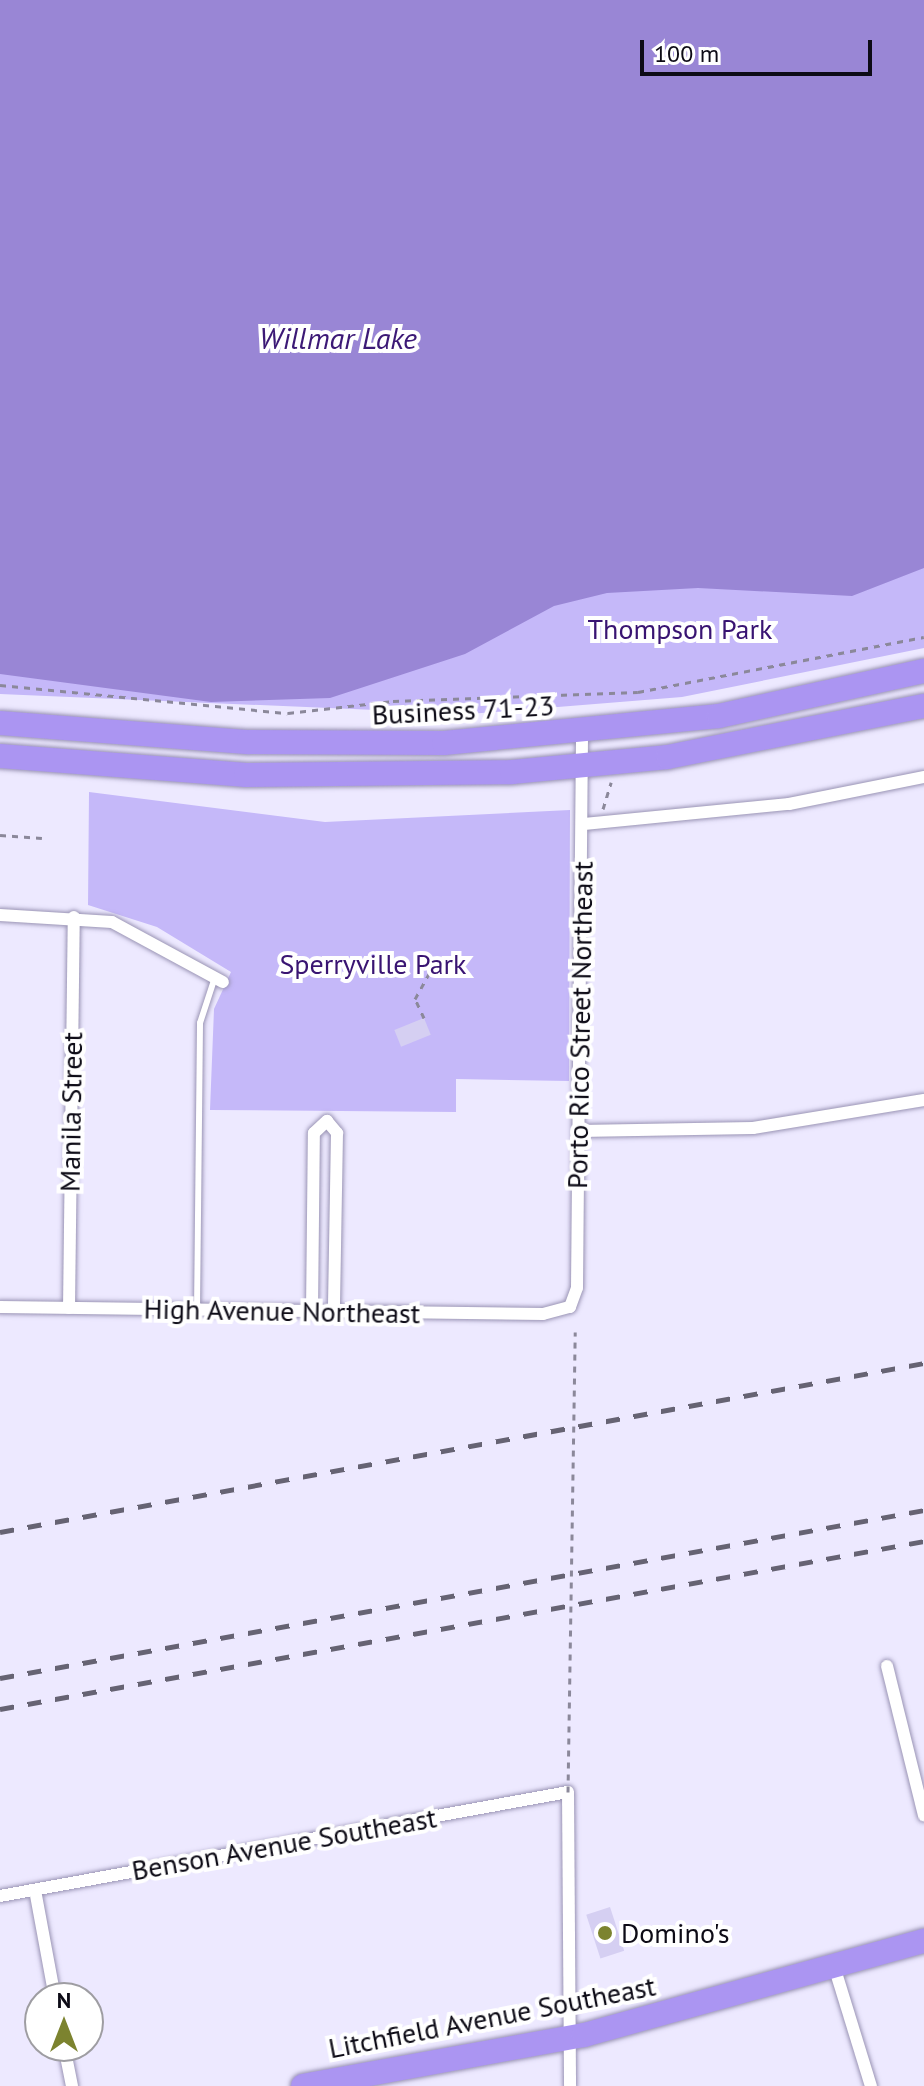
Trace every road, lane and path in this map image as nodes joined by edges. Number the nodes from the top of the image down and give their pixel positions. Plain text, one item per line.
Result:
1 (924, 637) edge
2 (924, 671) edge
3 (0, 685) edge
4 (924, 706) edge
5 (0, 723) edge
6 (582, 734) junction
7 (0, 756) edge
8 (583, 767) junction
9 (924, 777) edge
10 (584, 824) junction
11 (0, 835) edge
12 (42, 838) dead end
13 (0, 915) edge
14 (74, 917) junction
15 (430, 972) dead end
16 (219, 980) joint
17 (424, 1018) dead end
18 (924, 1100) edge
19 (579, 1131) junction
20 (0, 1307) edge
21 (69, 1308) junction
22 (197, 1311) junction
23 (312, 1312) junction
24 (334, 1312) junction
25 (564, 1312) joint
26 (575, 1332) dead end
27 (887, 1666) dead end
28 (568, 1792) junction
29 (924, 1815) edge
30 (35, 1890) junction
31 (0, 1896) edge
32 (924, 1941) edge
33 (834, 1966) junction
34 (52, 1982) edge
35 (569, 2038) junction
36 (67, 2062) edge
37 (72, 2086) edge
38 (303, 2086) edge
39 (570, 2086) edge
40 (871, 2086) edge

1 - 3 path
2 - 6 highway, Business 71-23
4 - 8 highway
5 - 6 highway, Business 71-23
6 - 8 street, Porto Rico Street Northeast
7 - 8 highway
8 - 10 street, Porto Rico Street Northeast
9 - 10 street
10 - 19 street, Porto Rico Street Northeast
11 - 12 path
13 - 14 street
14 - 16 street
14 - 21 street, Manila Street
15 - 17 path
16 - 22 lane
18 - 19 street
19 - 25 street, Porto Rico Street Northeast
20 - 21 street, High Avenue Northeast
21 - 22 street, High Avenue Northeast
22 - 23 street, High Avenue Northeast
23 - 24 street, High Avenue Northeast
23 - 24 street
24 - 25 street, High Avenue Northeast
26 - 28 path, bridge
27 - 29 street
28 - 30 street, Benson Avenue Southeast
28 - 35 street
30 - 31 street, Benson Avenue Southeast
30 - 34 street
32 - 33 highway, Litchfield Avenue Southeast
33 - 35 highway, Litchfield Avenue Southeast
33 - 40 street
35 - 38 highway, Litchfield Avenue Southeast
35 - 39 street
36 - 37 street

